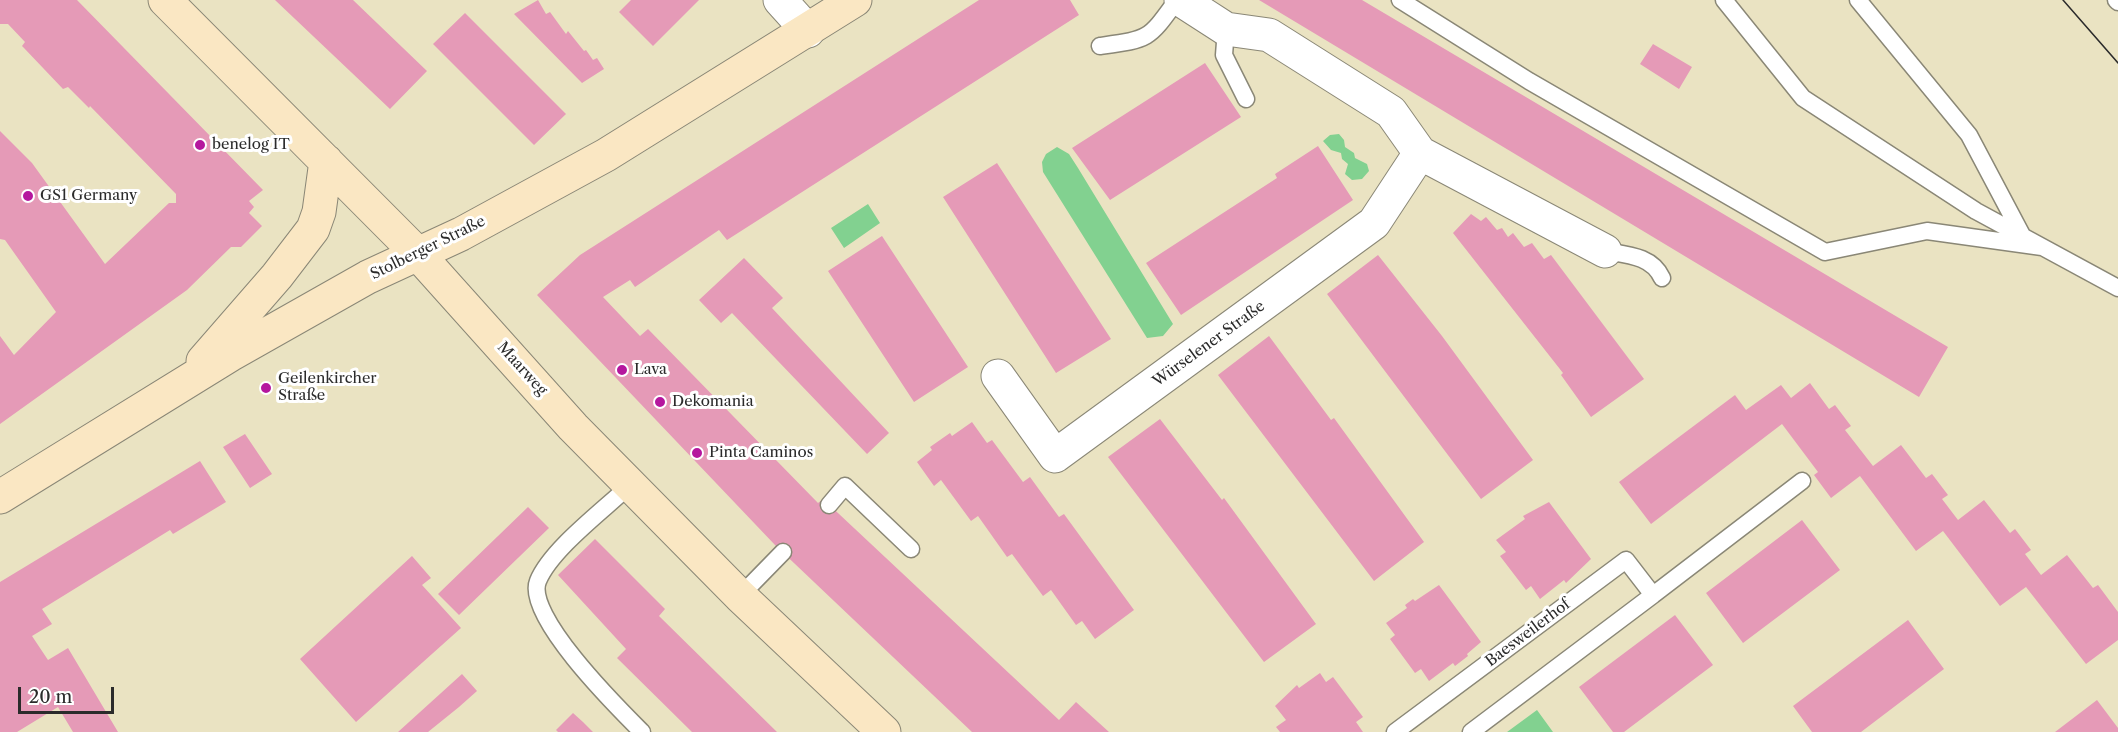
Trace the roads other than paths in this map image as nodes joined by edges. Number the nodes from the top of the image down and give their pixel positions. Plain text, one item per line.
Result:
1 (165, 0) edge
2 (780, 0) edge
3 (855, 0) edge
4 (1179, 0) edge
5 (1400, 0) edge
6 (1724, 0) edge
7 (1858, 0) edge
8 (1226, 29) junction
9 (808, 31) junction
10 (1100, 46) dead end
11 (1246, 99) dead end
12 (1420, 153) junction
13 (326, 161) junction
14 (2024, 237) junction
15 (2042, 247) junction
16 (1605, 251) joint
17 (417, 253) junction
18 (1662, 278) dead end
19 (2118, 288) edge
20 (998, 376) dead end
21 (183, 384) junction
22 (1802, 481) dead end
23 (630, 485) junction
24 (0, 497) edge
25 (830, 505) dead end
26 (911, 549) dead end
27 (783, 552) dead end
28 (1653, 595) junction
29 (740, 596) junction
30 (642, 732) edge
31 (884, 732) edge
32 (1395, 732) edge
33 (1471, 732) edge

1 - 13 street, Maarweg
2 - 9 street
3 - 9 street, Stolberger Straße
4 - 8 street
4 - 10 lane
5 - 15 lane
6 - 14 lane
7 - 14 lane
8 - 11 lane
8 - 12 street
9 - 17 street, Stolberger Straße
12 - 16 street
12 - 20 street, Würselener Straße
13 - 17 street, Maarweg
13 - 21 street
14 - 15 lane
15 - 19 lane
16 - 18 lane
17 - 21 street, Stolberger Straße
17 - 23 street, Maarweg
21 - 24 street, Stolberger Straße
22 - 28 lane
23 - 29 street, Maarweg
23 - 30 lane
25 - 26 lane
27 - 29 lane
28 - 32 lane, Baesweilerhof
28 - 33 lane
29 - 31 street, Maarweg

